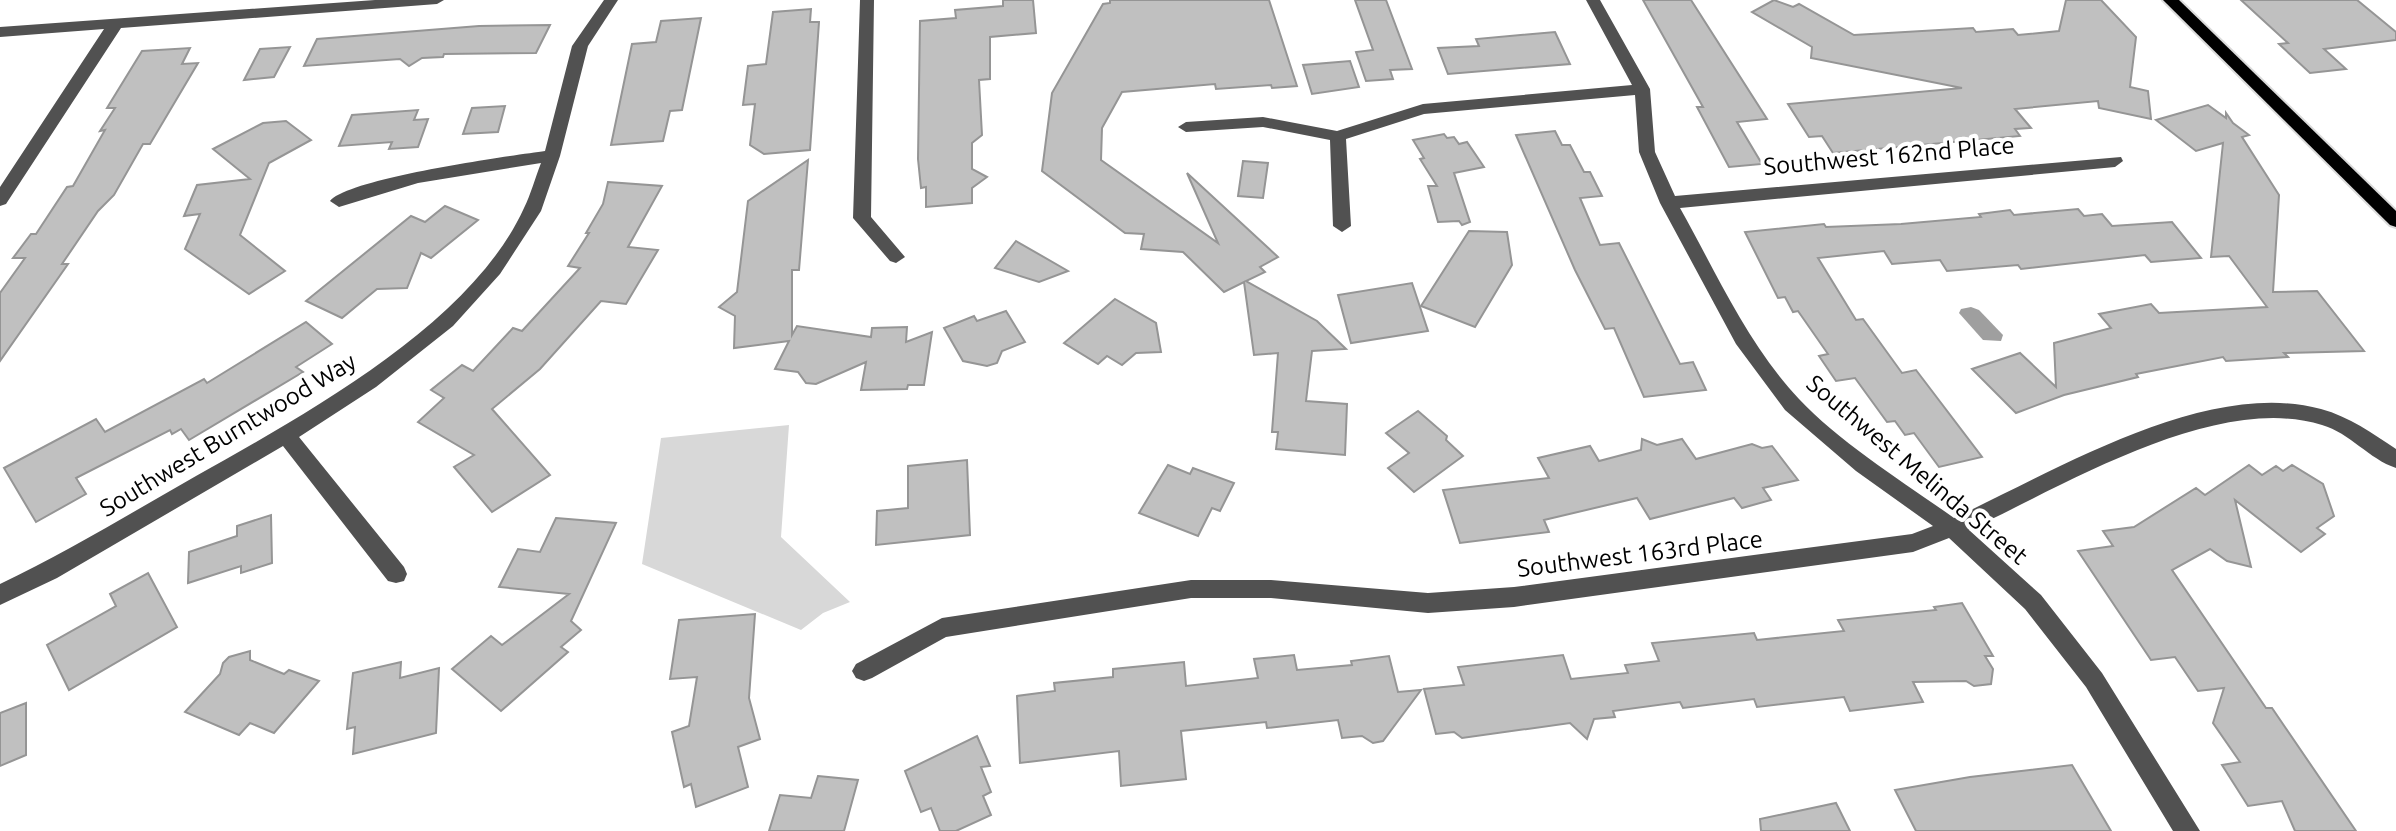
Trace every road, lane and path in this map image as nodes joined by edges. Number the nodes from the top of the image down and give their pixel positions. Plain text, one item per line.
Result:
1 (437, 0) edge
2 (611, 0) edge
3 (867, 0) edge
4 (1593, 0) edge
5 (2170, 0) edge
6 (116, 23) junction
7 (0, 32) edge
8 (1642, 89) junction
9 (1186, 127) dead end
10 (1338, 136) junction
11 (552, 156) junction
12 (2115, 161) dead end
13 (0, 200) edge
14 (339, 201) dead end
15 (1669, 203) junction
16 (2396, 221) edge
17 (1342, 226) dead end
18 (896, 257) dead end
19 (286, 435) junction
20 (2396, 460) edge
21 (1954, 529) junction
22 (396, 574) dead end
23 (0, 595) edge
24 (864, 671) dead end
25 (2187, 831) edge

1 - 6 street
2 - 11 street, Southwest Burntwood Way
3 - 18 street
4 - 8 street, Southwest Melinda Street
5 - 16 main road
6 - 7 street
6 - 13 street
8 - 10 street
8 - 15 street, Southwest Melinda Street
9 - 10 street
10 - 17 street
11 - 14 street
11 - 19 street, Southwest Burntwood Way
12 - 15 street, Southwest 162nd Place
15 - 21 street, Southwest Melinda Street
19 - 22 street
19 - 23 street, Southwest Burntwood Way
20 - 21 street, Southwest 163rd Place
21 - 24 street, Southwest 163rd Place
21 - 25 street, Southwest Melinda Street

